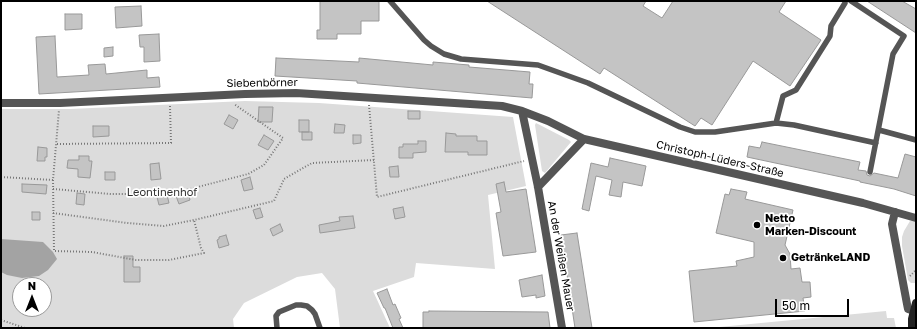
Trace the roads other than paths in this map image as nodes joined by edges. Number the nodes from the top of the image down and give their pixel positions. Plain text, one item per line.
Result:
1 (390, 1) edge
2 (847, 1) edge
3 (1, 103) edge
4 (522, 111) junction
5 (776, 123) junction
6 (879, 130) junction
7 (584, 139) junction
8 (916, 140) edge
9 (876, 143) junction
10 (870, 172) dead end
11 (538, 187) junction
12 (895, 212) junction
13 (916, 218) edge
14 (915, 307) edge
15 (277, 328) edge
16 (320, 328) edge
17 (562, 328) edge
18 (912, 328) edge

1 - 5 lane
2 - 5 lane
2 - 6 lane
3 - 4 street, Siebenbörner
4 - 7 street, Christoph-Lüders-Straße
4 - 11 street, An der Weißen Mauer
5 - 9 lane
6 - 8 lane
6 - 9 lane
7 - 11 street, An der Weißen Mauer
7 - 12 street, Christoph-Lüders-Straße
9 - 10 lane
11 - 17 street, An der Weißen Mauer
12 - 13 street, Christoph-Lüders-Straße
12 - 14 street
14 - 18 street
15 - 16 lane

